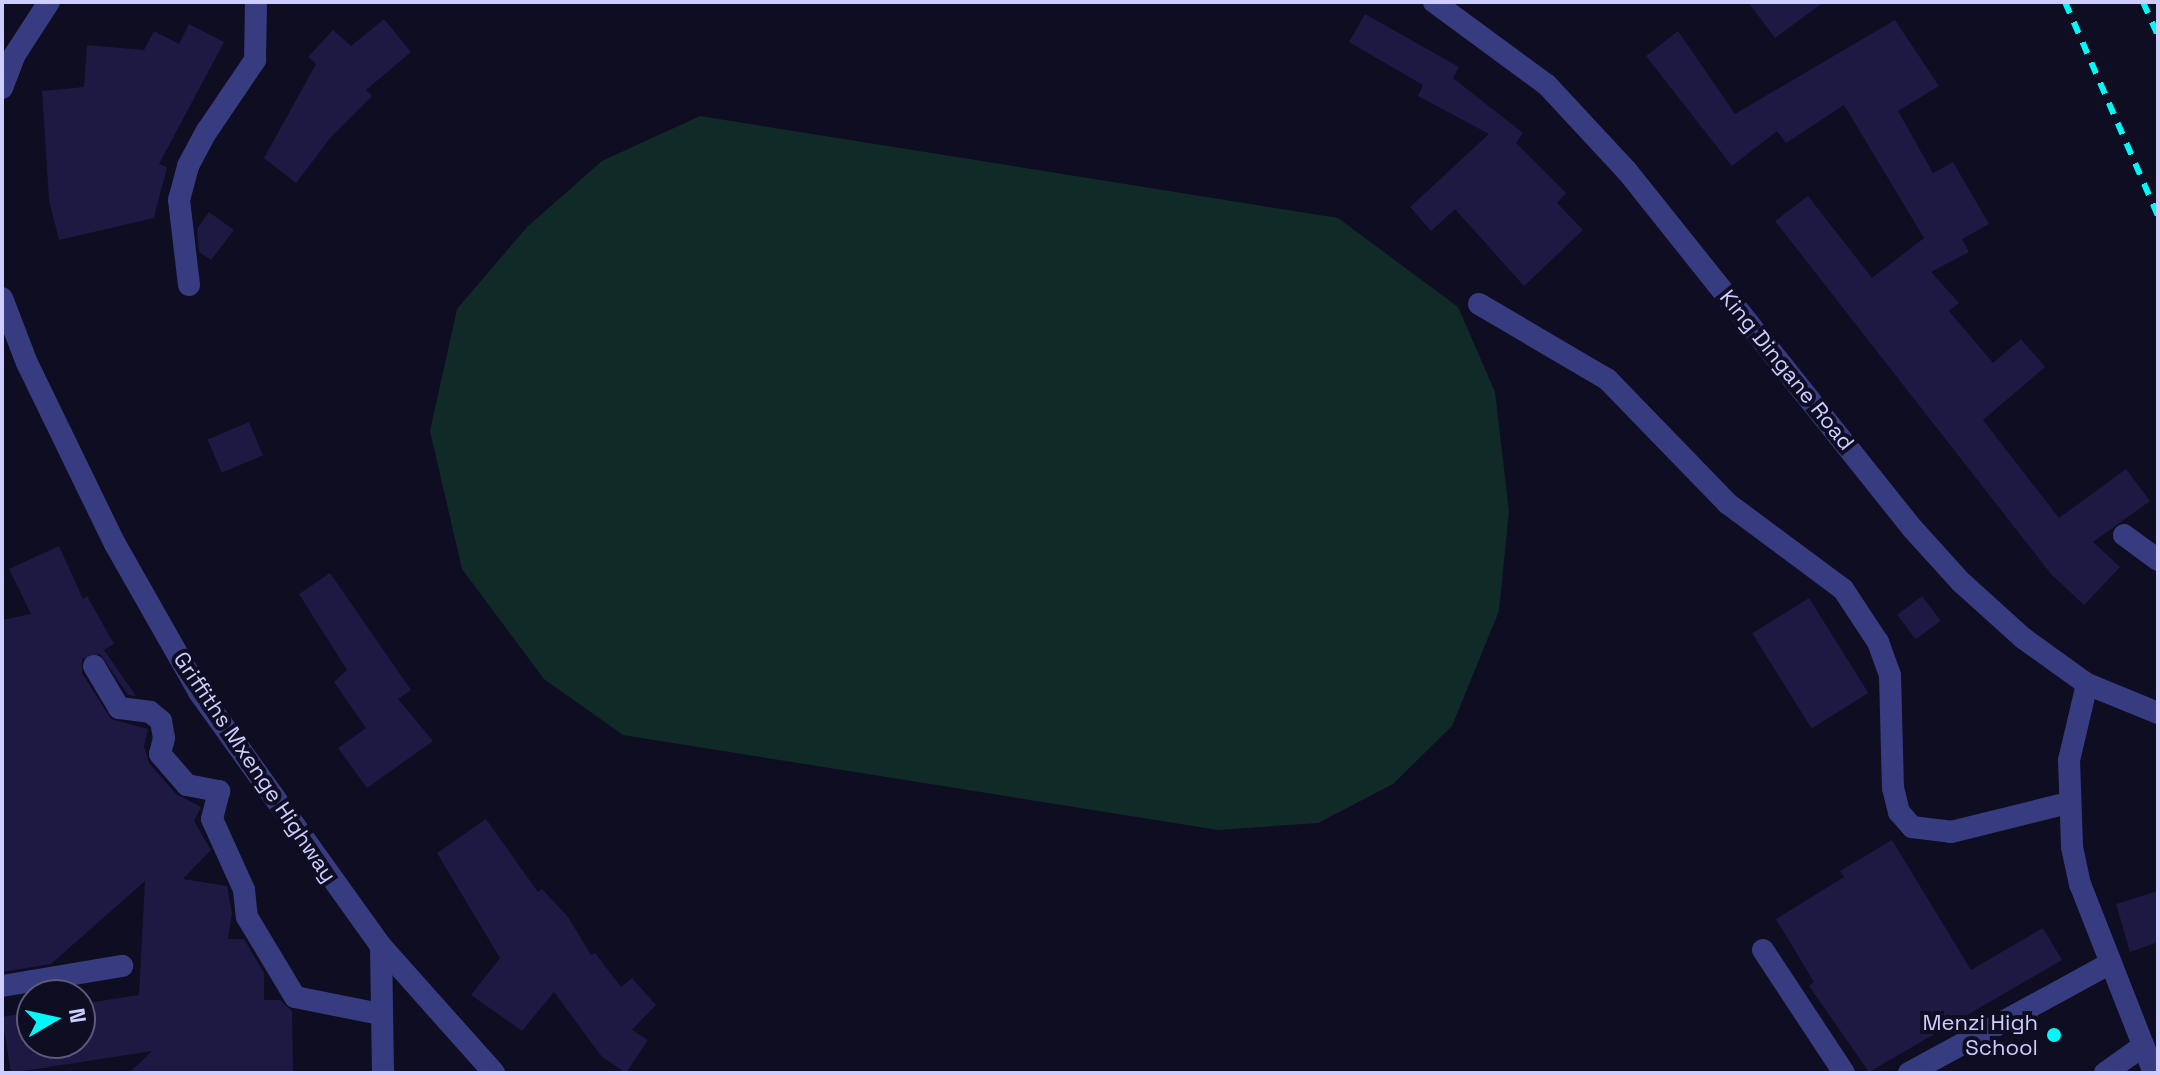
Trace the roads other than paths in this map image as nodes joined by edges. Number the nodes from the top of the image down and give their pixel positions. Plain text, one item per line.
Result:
1 (49, 2) edge
2 (256, 2) edge
3 (1434, 2) edge
4 (2, 88) edge
5 (189, 285) dead end
6 (2, 298) edge
7 (1479, 304) dead end
8 (2124, 535) dead end
9 (2158, 560) edge
10 (94, 666) dead end
11 (2087, 684) junction
12 (2158, 713) edge
13 (2068, 803) junction
14 (381, 946) junction
15 (1763, 950) dead end
16 (2111, 963) junction
17 (122, 966) dead end
18 (2, 986) edge
19 (380, 1014) junction
20 (2143, 1046) junction
21 (383, 1073) edge
22 (494, 1073) edge
23 (1844, 1073) edge
24 (1909, 1073) edge
25 (2105, 1073) edge
26 (2154, 1073) edge

1 - 4 street
2 - 5 street
3 - 11 street, King Dingane Road
6 - 14 street, Griffiths Mxenge Highway
7 - 13 street
8 - 9 street
10 - 19 street
11 - 12 street, King Dingane Road
11 - 13 street
13 - 16 street
14 - 19 street
14 - 22 street, Griffiths Mxenge Highway
15 - 23 street
16 - 20 street
16 - 24 street
17 - 18 street
19 - 21 street
20 - 25 street
20 - 26 street

